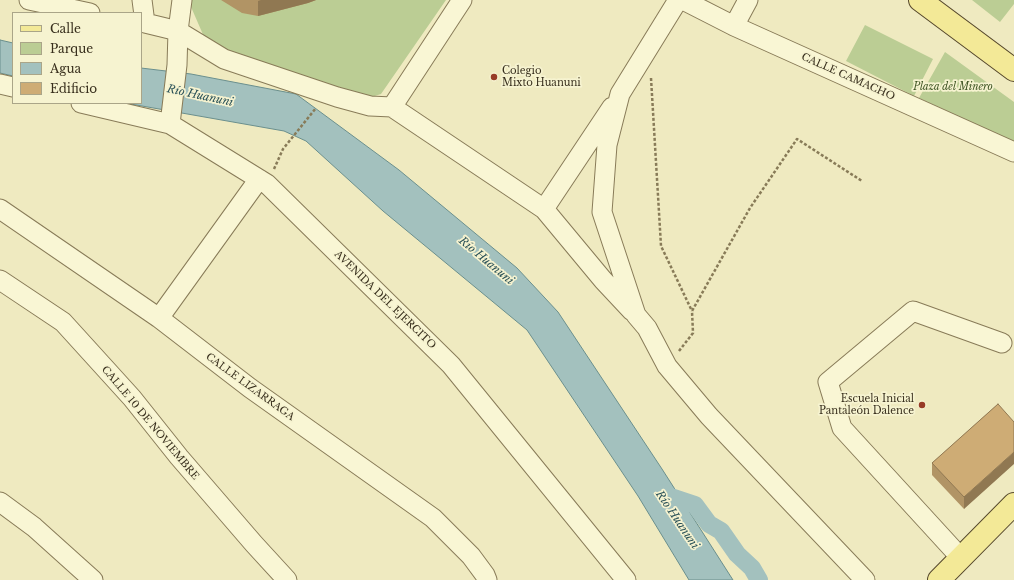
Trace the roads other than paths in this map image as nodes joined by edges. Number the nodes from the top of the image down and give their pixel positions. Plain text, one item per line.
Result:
1 (29, 0) edge
2 (142, 0) edge
3 (182, 0) edge
4 (462, 0) edge
5 (678, 0) edge
6 (683, 0) edge
7 (748, 0) edge
8 (920, 0) edge
9 (68, 5) edge
10 (87, 12) edge
11 (143, 22) edge
12 (734, 26) junction
13 (178, 30) junction
14 (1014, 70) edge
15 (0, 84) edge
16 (12, 87) edge
17 (620, 94) junction
18 (87, 104) edge
19 (392, 107) junction
20 (170, 118) junction
21 (1014, 152) edge
22 (259, 179) junction
23 (0, 209) edge
24 (544, 209) junction
25 (0, 280) edge
26 (636, 315) junction
27 (159, 318) junction
28 (1002, 343) dead end
29 (0, 502) edge
30 (1014, 504) edge
31 (960, 558) junction
32 (93, 580) edge
33 (287, 580) edge
34 (487, 580) edge
35 (626, 580) edge
36 (865, 580) edge
37 (939, 580) edge

1 - 9 street
2 - 11 street
3 - 13 street
4 - 19 street
5 - 17 street
6 - 12 street, CALLE CAMACHO
7 - 12 street
8 - 14 main road
9 - 10 street
11 - 13 street
12 - 21 street, CALLE CAMACHO
13 - 19 street
13 - 20 street
15 - 16 street
17 - 24 street
17 - 26 street
18 - 20 street, AVENIDA DEL EJERCITO
19 - 24 street
20 - 22 street, AVENIDA DEL EJERCITO
22 - 27 street
22 - 35 street, AVENIDA DEL EJERCITO
23 - 27 street, CALLE LIZARRAGA
24 - 26 street
25 - 33 street, CALLE 10 DE NOVIEMBRE
26 - 36 street
27 - 34 street, CALLE LIZARRAGA
28 - 31 street
29 - 32 street
30 - 31 main road
31 - 37 main road

